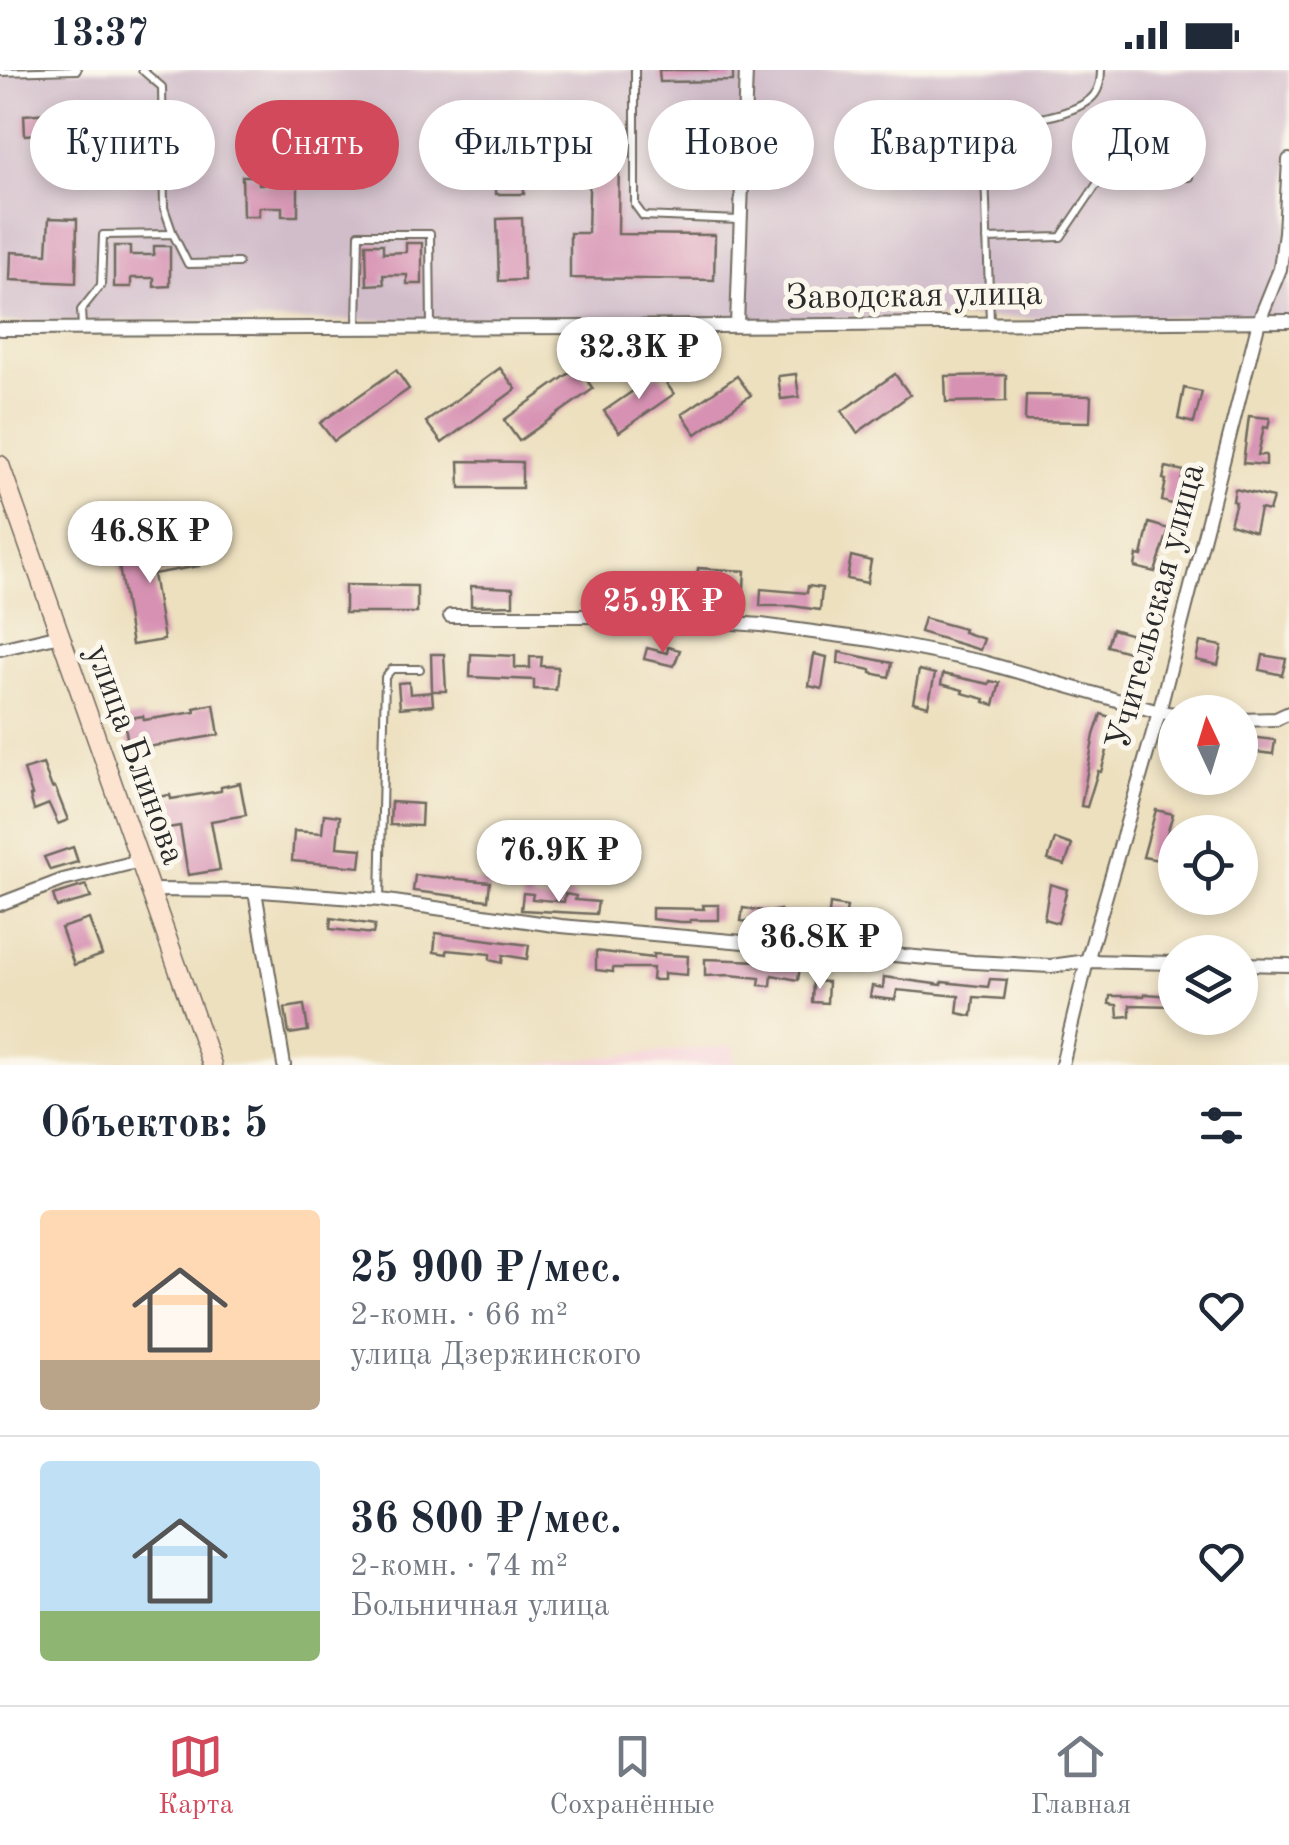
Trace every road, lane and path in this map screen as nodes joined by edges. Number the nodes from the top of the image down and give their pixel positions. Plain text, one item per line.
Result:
1 (77, 70) edge
2 (142, 70) edge
3 (635, 70) edge
4 (746, 70) edge
5 (1102, 70) edge
6 (0, 72) edge
7 (1289, 160) edge
8 (1093, 190) edge
9 (740, 220) junction
10 (173, 234) junction
11 (987, 239) junction
12 (238, 263) dead end
13 (1259, 320) junction
14 (1289, 320) edge
15 (990, 323) junction
16 (737, 326) junction
17 (431, 327) junction
18 (82, 328) junction
19 (358, 328) junction
20 (0, 329) edge
21 (0, 465) edge
22 (450, 616) dead end
23 (60, 634) junction
24 (0, 649) edge
25 (420, 669) dead end
26 (1163, 695) edge
27 (1158, 712) edge
28 (1289, 713) edge
29 (1158, 715) edge
30 (1258, 720) edge
31 (140, 862) junction
32 (150, 890) junction
33 (254, 891) junction
34 (380, 900) junction
35 (0, 904) edge
36 (1087, 961) junction
37 (1158, 963) edge
38 (1258, 964) edge
39 (1289, 965) edge
40 (212, 1065) edge
41 (284, 1065) edge
42 (1062, 1065) edge

1 - 6 lane
2 - 10 lane
3 - 9 lane
4 - 9 street
5 - 11 lane
7 - 13 street, Учительская улица
8 - 11 lane
9 - 16 street
10 - 12 lane
10 - 18 lane
11 - 15 lane
13 - 14 street, Заводская улица
13 - 15 street, Заводская улица
13 - 26 street, Учительская улица
15 - 16 street, Заводская улица
16 - 17 street, Заводская улица
17 - 19 street, Заводская улица
17 - 19 lane
18 - 19 street, Заводская улица
18 - 20 street, Заводская улица
21 - 23 main road, улица Блинова
22 - 27 street
23 - 24 street
23 - 31 main road, улица Блинова
25 - 34 lane
28 - 30 street
29 - 36 street, Учительская улица
31 - 32 main road, улица Блинова
31 - 35 street
32 - 33 street
32 - 40 main road, улица Блинова
33 - 34 street
33 - 41 street
34 - 36 street
36 - 37 street
36 - 42 street, Учительская улица
38 - 39 street

